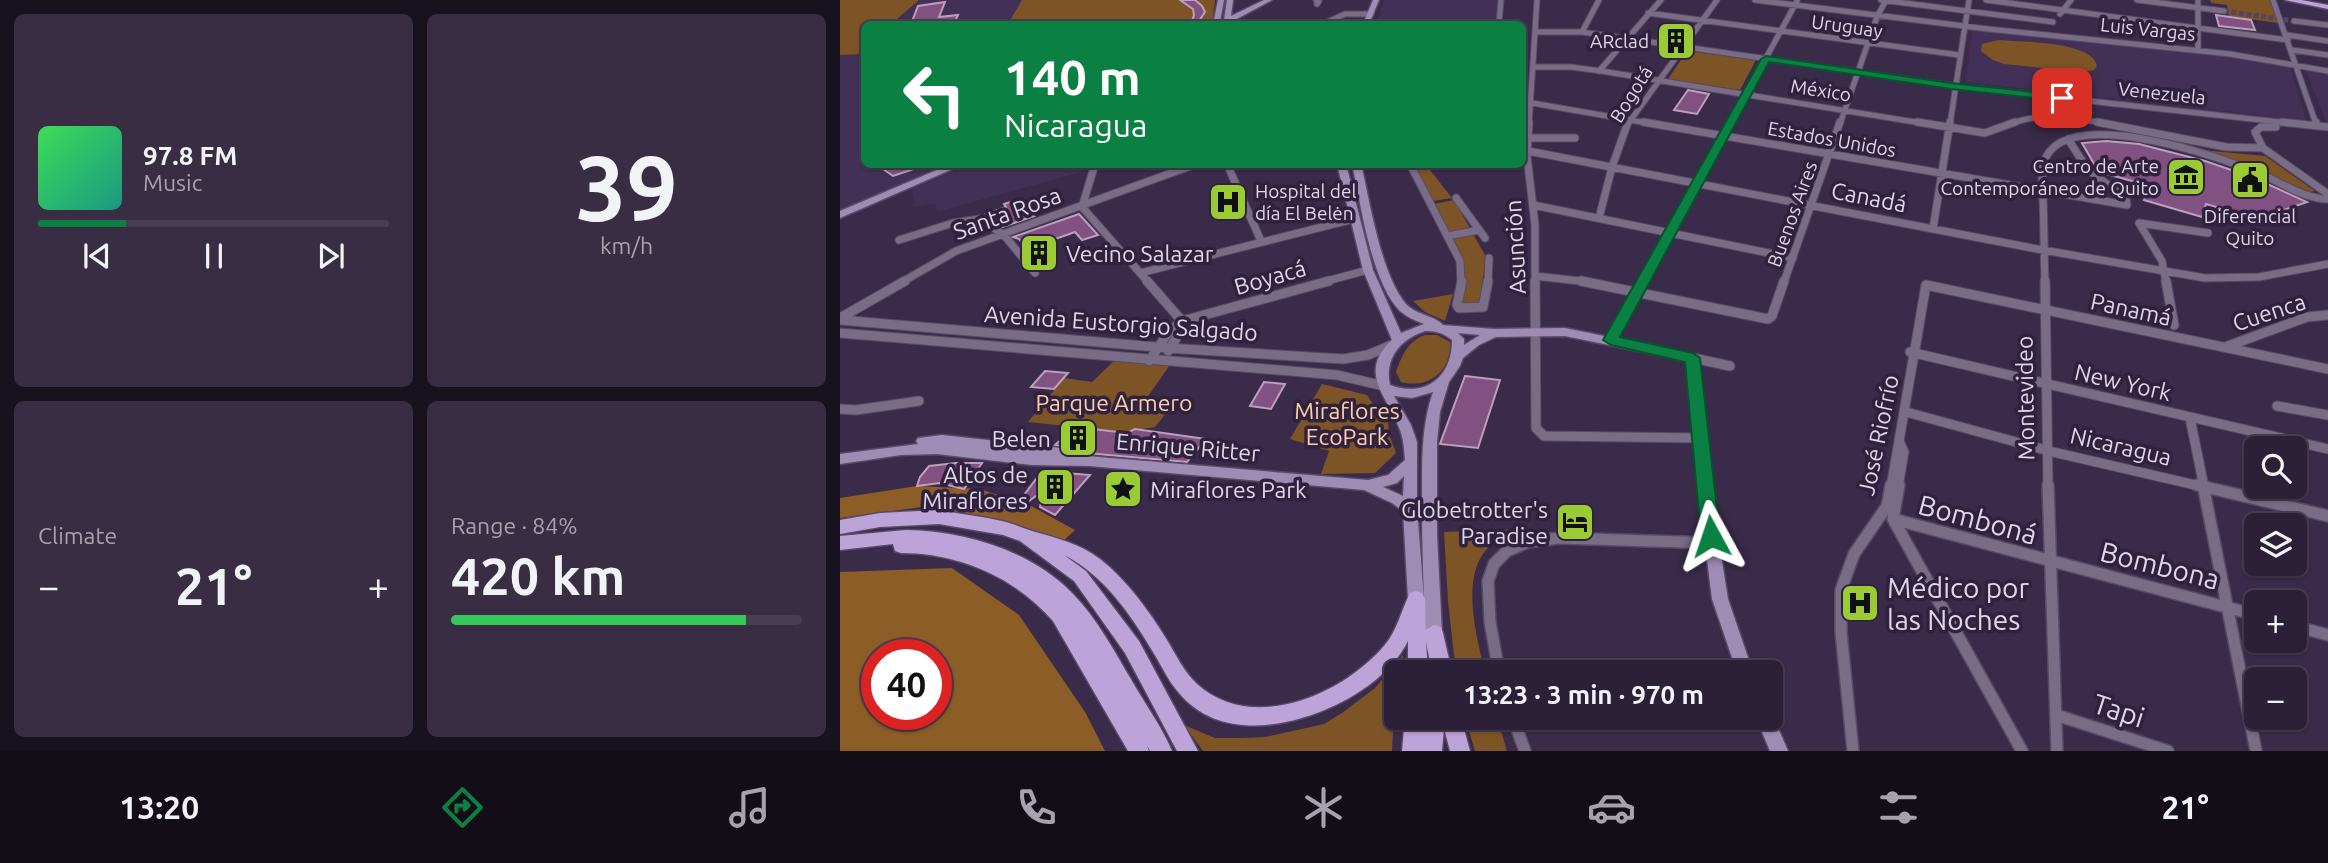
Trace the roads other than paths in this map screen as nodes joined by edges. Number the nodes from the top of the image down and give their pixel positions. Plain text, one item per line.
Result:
1 (1221, 0) edge
2 (1230, 0) edge
3 (1269, 0) edge
4 (1376, 0) edge
5 (1501, 0) edge
6 (1537, 0) edge
7 (1600, 0) edge
8 (1661, 0) edge
9 (1717, 0) edge
10 (1755, 0) edge
11 (1880, 0) edge
12 (1886, 0) edge
13 (1969, 0) edge
14 (1986, 0) edge
15 (2071, 0) edge
16 (2137, 0) edge
17 (2198, 0) edge
18 (2273, 0) edge
19 (2289, 0) edge
20 (2308, 0) edge
21 (1796, 3) edge
22 (2328, 6) edge
23 (2197, 8) junction
24 (2063, 10) junction
25 (1247, 11) junction
26 (1967, 11) junction
27 (2224, 11) tunnel mouth
28 (1228, 12) junction
29 (1648, 13) junction
30 (1371, 14) junction
31 (1878, 15) junction
32 (1702, 20) junction
33 (1222, 21) edge
34 (1224, 21) edge
35 (1228, 21) edge
36 (1330, 21) edge
37 (1368, 21) edge
38 (1499, 21) edge
39 (2294, 21) tunnel mouth
40 (2053, 22) junction
41 (2328, 25) edge
42 (1965, 26) junction
43 (2198, 29) junction
44 (1782, 30) junction
45 (1536, 32) junction
46 (1581, 32) junction
47 (2044, 34) junction
48 (2287, 38) junction
49 (1626, 39) junction
50 (2328, 41) edge
51 (1868, 43) junction
52 (1682, 47) junction
53 (2198, 50) junction
54 (2292, 50) junction
55 (1959, 55) junction
56 (2328, 55) edge
57 (1766, 59) junction
58 (2297, 64) junction
59 (1533, 67) junction
60 (1599, 71) junction
61 (2328, 71) edge
62 (1858, 72) junction
63 (1658, 80) junction
64 (1954, 86) junction
65 (1746, 94) junction
66 (1532, 103) junction
67 (1844, 110) junction
68 (1629, 120) junction
69 (2317, 126) junction
70 (1949, 127) junction
71 (2328, 127) edge
72 (1724, 135) junction
73 (1526, 138) edge
74 (1575, 138) dead end
75 (2068, 139) junction
76 (2152, 141) junction
77 (2224, 146) junction
78 (2263, 148) junction
79 (1526, 154) edge
80 (1830, 154) junction
81 (1612, 167) junction
82 (951, 168) edge
83 (1094, 168) edge
84 (1185, 168) edge
85 (1229, 168) edge
86 (1342, 168) edge
87 (1357, 168) edge
88 (1412, 168) edge
89 (1941, 175) junction
90 (1697, 183) junction
91 (2043, 192) junction
92 (2328, 194) edge
93 (1456, 198) dead end
94 (2328, 199) edge
95 (1533, 205) junction
96 (1811, 205) junction
97 (1082, 207) junction
98 (840, 215) edge
99 (1599, 218) junction
100 (1354, 219) junction
101 (1933, 229) junction
102 (1479, 230) junction
103 (1670, 233) junction
104 (2207, 233) dead end
105 (1003, 234) junction
106 (1447, 236) junction
107 (1485, 238) dead end
108 (899, 240) dead end
109 (1261, 241) junction
110 (2045, 250) junction
111 (1489, 258) dead end
112 (1793, 258) junction
113 (2328, 264) edge
114 (1368, 270) junction
115 (2165, 272) junction
116 (1140, 273) junction
117 (1035, 274) dead end
118 (1535, 276) junction
119 (1926, 285) joint
120 (1637, 292) junction
121 (2045, 310) junction
122 (2328, 315) edge
123 (840, 319) edge
124 (1768, 319) joint
125 (1180, 325) junction
126 (2174, 325) dead end
127 (1444, 328) junction
128 (1537, 332) junction
129 (840, 333) edge
130 (1494, 334) junction
131 (1611, 340) junction
132 (1397, 342) junction
133 (1158, 347) junction
134 (1171, 348) junction
135 (2222, 348) junction
136 (1913, 353) junction
137 (1456, 357) junction
138 (1693, 358) junction
139 (1149, 361) junction
140 (1161, 362) junction
141 (1730, 366) dead end
142 (2328, 369) edge
143 (1444, 382) junction
144 (2047, 384) junction
145 (1385, 387) junction
146 (919, 401) dead end
147 (2277, 407) dead end
148 (840, 408) edge
149 (1906, 412) junction
150 (2328, 415) edge
151 (2190, 418) junction
152 (1703, 438) junction
153 (1899, 441) junction
154 (2328, 449) edge
155 (2047, 450) junction
156 (840, 451) edge
157 (840, 459) edge
158 (1089, 461) junction
159 (1409, 464) junction
160 (1366, 485) junction
161 (2206, 488) junction
162 (1410, 509) junction
163 (2328, 516) edge
164 (1894, 519) junction
165 (840, 527) edge
166 (1026, 536) junction
167 (840, 543) edge
168 (1712, 543) junction
169 (840, 551) edge
170 (2052, 562) junction
171 (1416, 599) junction
172 (2227, 607) junction
173 (2244, 612) edge
174 (2307, 629) edge
175 (1434, 633) junction
176 (2328, 635) edge
177 (1418, 660) edge
178 (1434, 660) edge
179 (1440, 660) edge
180 (1497, 660) edge
181 (1739, 660) edge
182 (2056, 715) junction
183 (1414, 730) edge
184 (1433, 730) edge
185 (1454, 730) edge
186 (1517, 730) edge
187 (1770, 730) edge
188 (1139, 751) edge
189 (1162, 751) edge
190 (1188, 751) edge
191 (1412, 751) edge
192 (1432, 751) edge
193 (1460, 751) edge
194 (1525, 751) edge
195 (1779, 751) edge
196 (1853, 751) edge
197 (2022, 751) edge
198 (2057, 751) edge
199 (2168, 751) edge
200 (2256, 751) edge

1 - 33 street
2 - 28 street
3 - 25 street
4 - 30 street
5 - 38 street
6 - 45 street, Asunción
7 - 46 street
8 - 29 street
9 - 32 street, Bogotá
10 - 21 street, Luis Vargas
11 - 12 street
12 - 26 street
12 - 31 street, Buenos Aires
13 - 26 street
14 - 24 street
15 - 24 street
16 - 23 street
17 - 23 street
18 - 48 street
19 - 22 main road
20 - 22 main road
21 - 31 street, Luis Vargas
21 - 44 street
23 - 27 street
23 - 43 street
24 - 40 street
24 - 43 street
25 - 28 street
25 - 35 street
26 - 40 street
26 - 42 street
28 - 34 street
29 - 32 street, Uruguay
29 - 49 street
30 - 36 street
30 - 37 street
31 - 42 street, Luis Vargas
31 - 51 street, Buenos Aires
32 - 44 street, Uruguay
32 - 52 street, Bogotá
39 - 41 street
40 - 47 street
42 - 47 street, Luis Vargas
42 - 55 street
43 - 48 street
43 - 53 street
44 - 51 street, Uruguay
44 - 57 street
45 - 46 street, Venezuela
45 - 59 street, Asunción
46 - 49 street, Venezuela
47 - 53 street, Luis Vargas
48 - 50 street
48 - 54 street
49 - 52 street, Venezuela
49 - 60 street
51 - 55 street, Uruguay
51 - 62 street, Buenos Aires
52 - 57 street, Venezuela
52 - 63 street, Bogotá
53 - 58 street, Luis Vargas
54 - 56 street
54 - 58 street
55 - 64 street
57 - 62 street, Venezuela
57 - 65 street
58 - 61 street, Luis Vargas
58 - 69 street
59 - 60 street, México
59 - 66 street, Asunción
60 - 63 street, México
62 - 64 street, Venezuela
62 - 67 street, Buenos Aires
63 - 65 street, México
63 - 68 street, Bogotá
64 - 69 street, Venezuela
64 - 70 street
65 - 67 street, México
65 - 72 street
66 - 68 street, Estados Unidos
66 - 73 street, Asunción
67 - 70 street, México
67 - 80 street, Buenos Aires
68 - 72 street, Estados Unidos
68 - 81 street, Bogotá
69 - 71 street, Venezuela
69 - 78 street
70 - 77 street, México
70 - 89 street
72 - 80 street, Estados Unidos
72 - 90 street
73 - 74 street
73 - 79 street, Asunción
75 - 76 street
75 - 91 street, Montevideo
75 - 91 street, Estados Unidos
76 - 77 street
76 - 94 street
77 - 78 street
78 - 92 street
79 - 81 street, Canadá
79 - 95 street, Asunción
80 - 89 street, Estados Unidos
80 - 96 street, Buenos Aires
81 - 90 street, Canadá
81 - 99 street, Bogotá
82 - 98 street
83 - 97 street
84 - 97 street, Santa Rosa
85 - 109 street
86 - 100 street
87 - 127 street
88 - 106 street
89 - 91 street, Estados Unidos
89 - 101 street
90 - 96 street, Canadá
90 - 103 street
91 - 110 street, Montevideo
93 - 102 street
95 - 99 street
95 - 118 street, Asunción
96 - 101 street, Canadá
96 - 112 street, Buenos Aires
97 - 105 street, Santa Rosa
97 - 116 street
99 - 103 street
100 - 109 street
100 - 114 street
101 - 110 street, Canadá
102 - 106 street
102 - 107 street
103 - 112 street
103 - 120 street
104 - 115 street
105 - 108 street
105 - 117 street
105 - 123 street, Santa Rosa
106 - 111 street
109 - 116 street
110 - 115 street, Canadá
110 - 121 street, Montevideo
112 - 124 street, Buenos Aires
113 - 115 street, Canadá
114 - 125 street, Boyacá
114 - 132 street
115 - 126 street
116 - 125 street
118 - 120 street
118 - 128 street, Asunción
119 - 121 street, Panamá
119 - 136 street, José Riofrío
120 - 124 street
120 - 131 street
121 - 135 street, Panamá
121 - 144 street, Montevideo
122 - 135 street, Cuenca
123 - 133 street, Avenida Eustorgio Salgado
125 - 133 street
125 - 134 street
127 - 130 main road
127 - 132 street
127 - 137 street
128 - 130 street
128 - 131 street
128 - 152 street, Asunción
129 - 139 street, Avenida Eustorgio Salgado
130 - 137 main road
131 - 138 street
132 - 134 street, Avenida Eustorgio Salgado
132 - 145 street
133 - 134 street, Avenida Eustorgio Salgado
133 - 139 street
134 - 140 street
135 - 142 street, Panamá
136 - 144 street, New York
136 - 149 street, José Riofrío
137 - 143 street
138 - 141 street
138 - 152 street
139 - 140 street, Avenida Eustorgio Salgado
140 - 145 street, Avenida Eustorgio Salgado
143 - 145 street
143 - 175 street
144 - 151 street, New York
144 - 155 street, Montevideo
145 - 159 main road
146 - 148 street
147 - 150 street
149 - 153 street, José Riofrío
149 - 155 street, Nicaragua
151 - 154 street, New York
151 - 161 street
152 - 168 street
153 - 164 street
153 - 196 street, José Riofrío
155 - 161 street, Nicaragua
155 - 170 street, Montevideo
156 - 158 street, Enrique Ritter
157 - 158 street, Enrique Ritter
158 - 160 street, Enrique Ritter
159 - 160 street, Enrique Ritter
159 - 162 main road
160 - 162 main road, Enrique Ritter
161 - 163 street, Nicaragua
161 - 172 street
162 - 171 main road
164 - 170 street, Bomboná
164 - 197 street
165 - 166 main road
166 - 171 main road
166 - 190 main road
167 - 189 main road
168 - 180 street
168 - 181 street
169 - 188 main road
170 - 172 street, Bombona
170 - 182 street, Montevideo
171 - 177 main road
172 - 173 street, Bombona
172 - 200 street
174 - 176 street
175 - 178 main road
175 - 179 main road
182 - 198 street, Montevideo
182 - 199 street, Tapi
183 - 191 main road
184 - 192 main road
185 - 193 main road
186 - 194 street
187 - 195 main road

